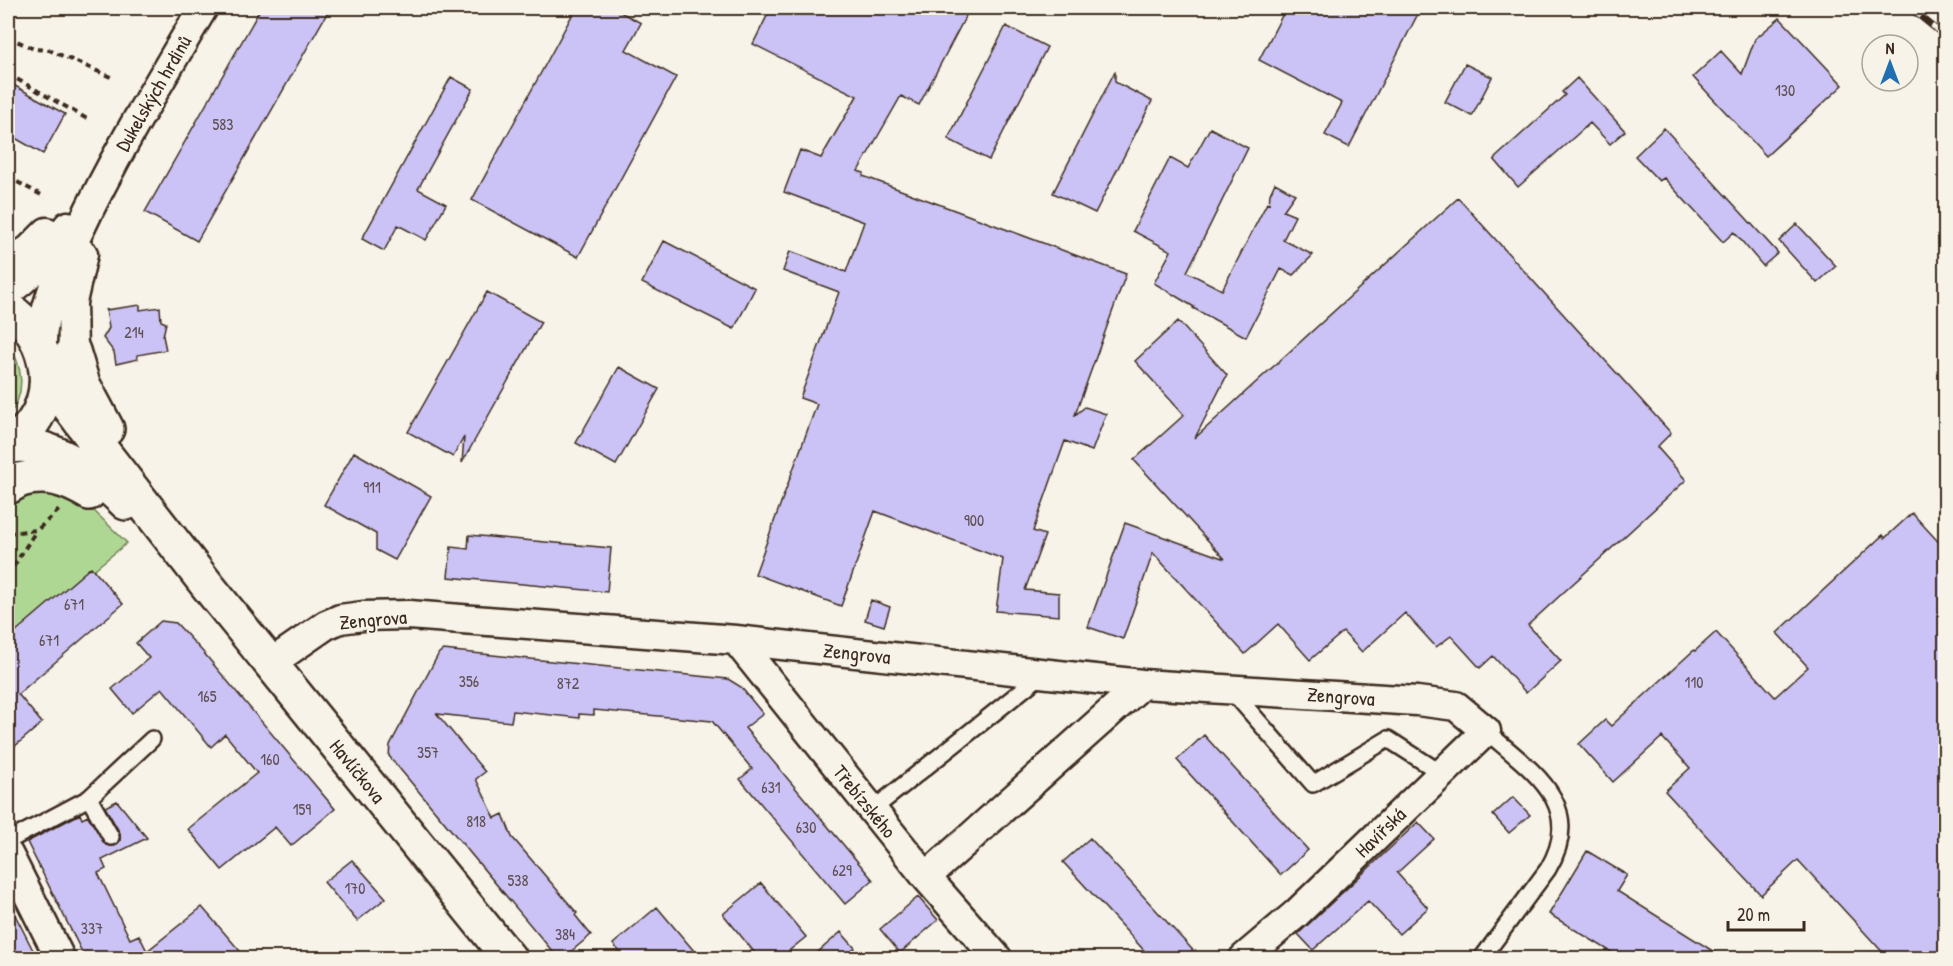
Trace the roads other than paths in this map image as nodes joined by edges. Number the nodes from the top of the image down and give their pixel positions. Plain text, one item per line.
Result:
1 (203, 8) edge
2 (103, 179) junction
3 (8, 262) edge
4 (8, 291) edge
5 (8, 309) edge
6 (58, 351) junction
7 (8, 447) edge
8 (14, 483) edge
9 (207, 585) junction
10 (736, 640) junction
11 (271, 663) junction
12 (1044, 673) junction
13 (1142, 684) junction
14 (1231, 690) junction
15 (1486, 731) junction
16 (152, 739) dead end
17 (1441, 773) junction
18 (88, 798) junction
19 (872, 810) junction
20 (111, 837) dead end
21 (8, 841) edge
22 (8, 854) edge
23 (926, 877) junction
24 (60, 958) edge
25 (509, 958) edge
26 (997, 958) edge
27 (1244, 958) edge
28 (1482, 958) edge

1 - 2 street, Dukelských hrdinů
2 - 3 street, Dukelských hrdinů
2 - 4 street, Dukelských hrdinů
2 - 6 street, Dukelských hrdinů
5 - 6 street
6 - 7 street
6 - 9 street, Havlíčkova
7 - 9 street, Havlíčkova
8 - 9 street
9 - 11 street, Havlíčkova
10 - 11 street, Zengrova
10 - 12 street, Zengrova
10 - 19 street, Třebízského
11 - 25 street, Havlíčkova
12 - 13 street, Zengrova
12 - 19 lane
13 - 14 street, Zengrova
13 - 23 street
14 - 15 street, Zengrova
14 - 17 lane
15 - 17 street, Havířská
15 - 28 lane
16 - 18 lane
17 - 27 street, Havířská
18 - 20 lane
18 - 21 lane
19 - 23 street, Třebízského
22 - 24 street
23 - 26 street, Třebízského

